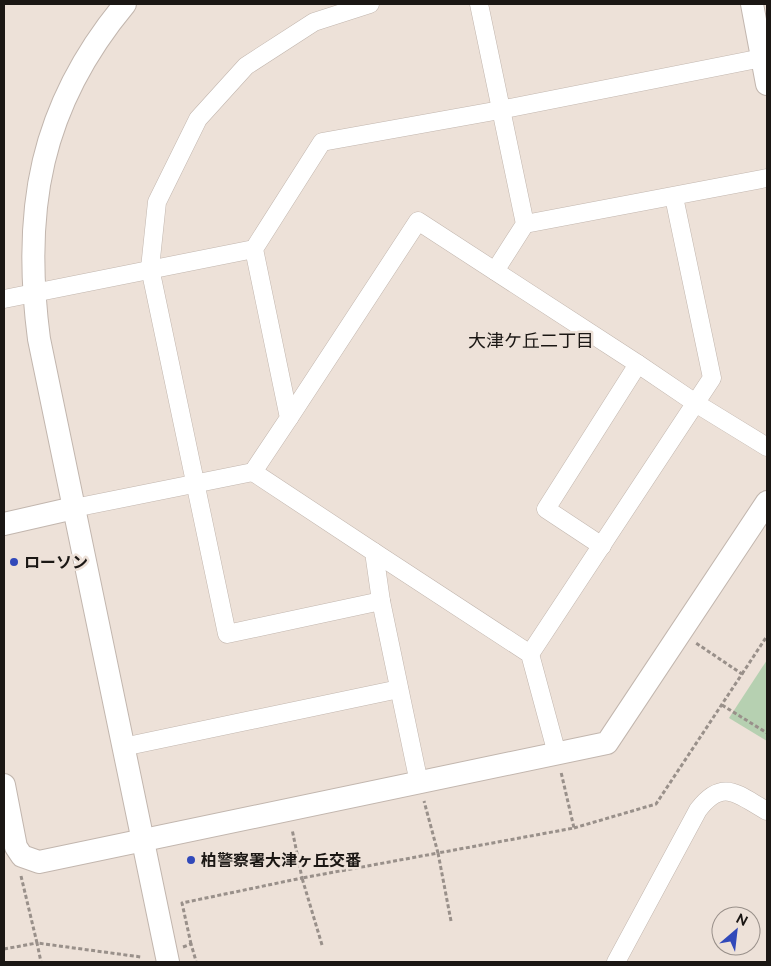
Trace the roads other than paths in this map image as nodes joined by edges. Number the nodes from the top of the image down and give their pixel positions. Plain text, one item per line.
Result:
1 (125, 4) edge
2 (370, 4) edge
3 (478, 4) edge
4 (752, 4) edge
5 (765, 58) edge
6 (767, 84) edge
7 (500, 110) junction
8 (767, 178) edge
9 (674, 197) junction
10 (525, 224) junction
11 (254, 249) junction
12 (150, 268) junction
13 (494, 271) junction
14 (33, 293) junction
15 (4, 299) edge
16 (638, 364) junction
17 (697, 404) junction
18 (289, 418) junction
19 (767, 446) edge
20 (253, 472) junction
21 (195, 484) junction
22 (767, 502) edge
23 (74, 508) junction
24 (4, 524) edge
25 (602, 546) junction
26 (374, 552) junction
27 (381, 601) junction
28 (530, 654) junction
29 (399, 689) junction
30 (123, 747) junction
31 (557, 754) junction
32 (419, 783) junction
33 (4, 785) edge
34 (767, 811) edge
35 (143, 840) junction
36 (176, 954) edge
37 (616, 962) edge

1 - 14 street
2 - 12 street
3 - 7 street
4 - 5 street
5 - 6 street
5 - 7 street
7 - 10 street
7 - 11 street
8 - 9 street
9 - 10 street
9 - 17 street
10 - 13 street
11 - 12 street
11 - 18 street
12 - 14 street
12 - 21 street
13 - 16 street
13 - 18 street
14 - 15 street
14 - 23 street
16 - 17 street
16 - 25 street
17 - 19 street
17 - 25 street
18 - 20 street
20 - 21 street
20 - 26 street
21 - 23 street
21 - 27 street
22 - 31 street
23 - 24 street
23 - 30 street
25 - 28 street
26 - 27 street
26 - 28 street
27 - 29 street
28 - 31 street
29 - 30 street
29 - 32 street
30 - 35 street
31 - 32 street
32 - 35 street
33 - 35 street
34 - 37 street
35 - 36 street

